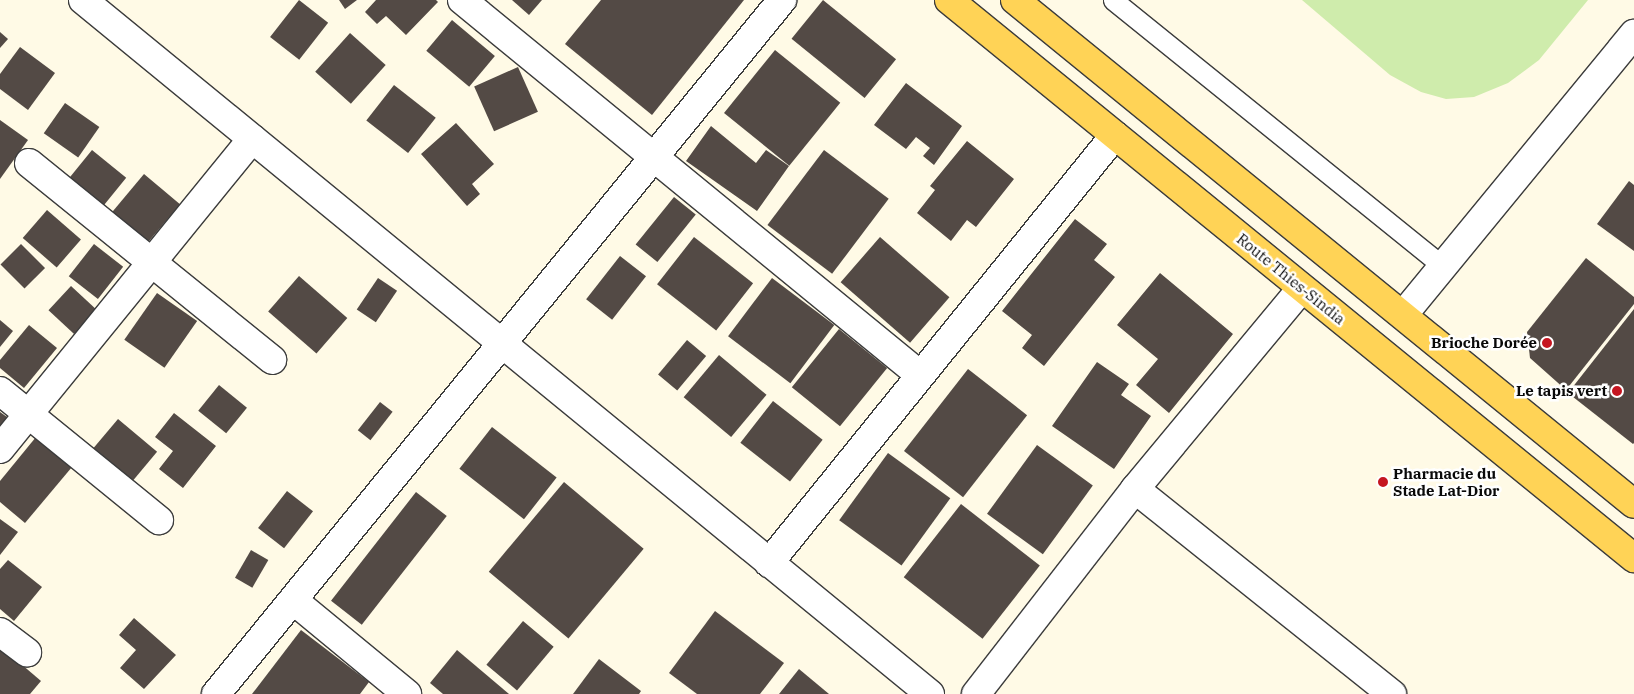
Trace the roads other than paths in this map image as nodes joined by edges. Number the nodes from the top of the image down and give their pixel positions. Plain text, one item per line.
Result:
1 (83, 0) edge
2 (462, 0) edge
3 (782, 0) edge
4 (949, 0) edge
5 (1015, 0) edge
6 (1113, 0) edge
7 (1634, 34) edge
8 (1115, 135) junction
9 (252, 139) junction
10 (655, 157) junction
11 (29, 164) dead end
12 (151, 263) junction
13 (1443, 266) junction
14 (1302, 288) junction
15 (1402, 315) junction
16 (502, 344) junction
17 (272, 360) dead end
18 (920, 374) junction
19 (0, 390) edge
20 (29, 414) junction
21 (0, 449) edge
22 (1135, 489) junction
23 (1634, 504) edge
24 (159, 520) dead end
25 (1634, 558) edge
26 (770, 562) junction
27 (293, 600) junction
28 (0, 632) edge
29 (27, 652) dead end
30 (216, 694) edge
31 (407, 694) edge
32 (930, 694) edge
33 (976, 694) edge
34 (1392, 694) edge

1 - 9 street
2 - 10 street
3 - 10 street
4 - 8 main road, Route Thies-Sindia
5 - 15 main road
6 - 13 lane
7 - 13 street
8 - 14 main road, Route Thies-Sindia
8 - 18 street
9 - 12 street
9 - 16 street
10 - 16 street
10 - 18 street
11 - 12 street
12 - 17 street
12 - 20 street
13 - 15 street
14 - 22 street
14 - 25 main road, Route Thies-Sindia
15 - 23 main road
16 - 26 street
16 - 27 street
18 - 26 street
19 - 20 street
20 - 21 street
20 - 24 street
22 - 33 street
22 - 34 street
26 - 32 street
27 - 30 street
27 - 31 street
28 - 29 street

